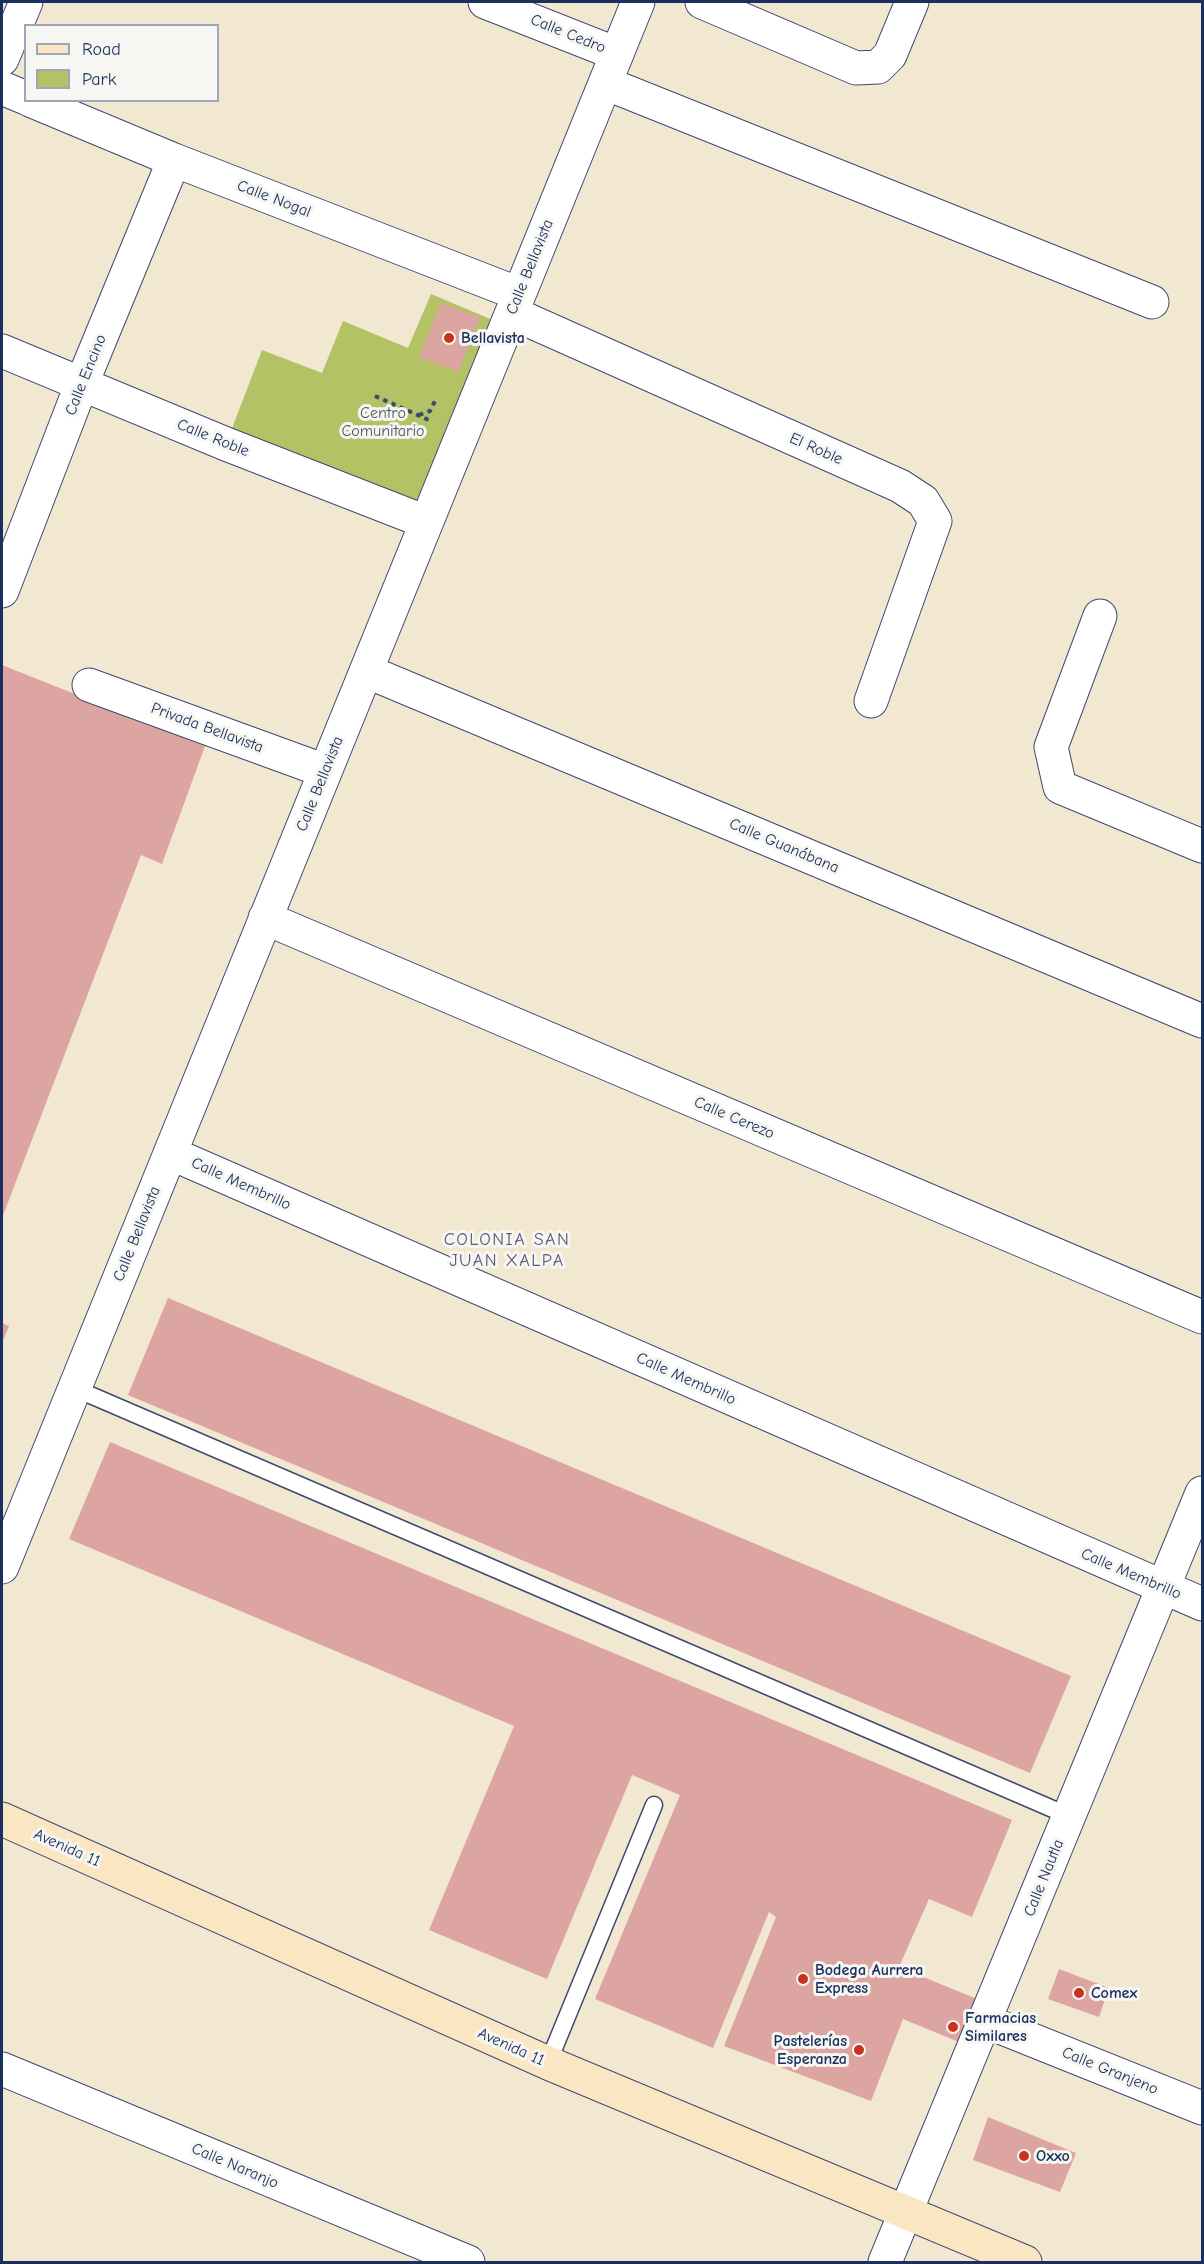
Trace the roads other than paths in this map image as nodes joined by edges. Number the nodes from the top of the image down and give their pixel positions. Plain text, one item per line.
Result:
1 (26, 2) edge
2 (485, 2) edge
3 (638, 2) edge
4 (702, 2) edge
5 (912, 2) edge
6 (2, 59) edge
7 (611, 69) junction
8 (2, 88) edge
9 (24, 97) edge
10 (35, 102) edge
11 (174, 160) junction
12 (1152, 302) dead end
13 (516, 304) junction
14 (2, 351) edge
15 (82, 383) junction
16 (426, 522) junction
17 (2, 591) edge
18 (1100, 615) dead end
19 (366, 671) junction
20 (89, 685) dead end
21 (871, 701) dead end
22 (325, 771) junction
23 (1203, 846) edge
24 (265, 918) junction
25 (1203, 1021) edge
26 (170, 1153) junction
27 (1203, 1317) edge
28 (74, 1388) junction
29 (1203, 1493) edge
30 (2, 1567) edge
31 (1163, 1589) junction
32 (1203, 1604) edge
33 (654, 1805) dead end
34 (1069, 1816) junction
35 (2, 1819) edge
36 (985, 2021) junction
37 (548, 2063) junction
38 (2, 2069) edge
39 (1203, 2108) edge
40 (906, 2214) junction
41 (468, 2262) edge
42 (885, 2262) edge
43 (1024, 2262) edge

1 - 6 street
2 - 7 street, Calle Cedro
3 - 7 street, Calle Bellavista
4 - 5 street
7 - 12 street, Calle Cedro
7 - 13 street, Calle Bellavista
8 - 9 street
10 - 11 street, Calle Nogal
11 - 13 street, Calle Nogal
11 - 15 street, Calle Encino
13 - 16 street, Calle Bellavista
13 - 21 street, El Roble
14 - 15 street, Calle Roble
15 - 16 street, Calle Roble
15 - 17 street, Calle Encino
16 - 19 street, Calle Bellavista
18 - 23 street
19 - 22 street, Calle Bellavista
19 - 25 street, Calle Guanábana
20 - 22 street, Privada Bellavista
22 - 24 street, Calle Bellavista
24 - 26 street, Calle Bellavista
24 - 27 street, Calle Cerezo
26 - 28 street, Calle Bellavista
26 - 31 street, Calle Membrillo
28 - 30 street, Calle Bellavista
28 - 34 lane
29 - 31 street, Calle Nautla
31 - 32 street, Calle Membrillo
31 - 34 street, Calle Nautla
33 - 37 lane
34 - 36 street, Calle Nautla
35 - 37 street, Avenida 11
36 - 39 street, Calle Granjeno
36 - 40 street, Calle Nautla
37 - 40 street, Avenida 11
38 - 41 street, Calle Naranjo
40 - 42 street, Calle Nautla
40 - 43 street, Avenida 11

